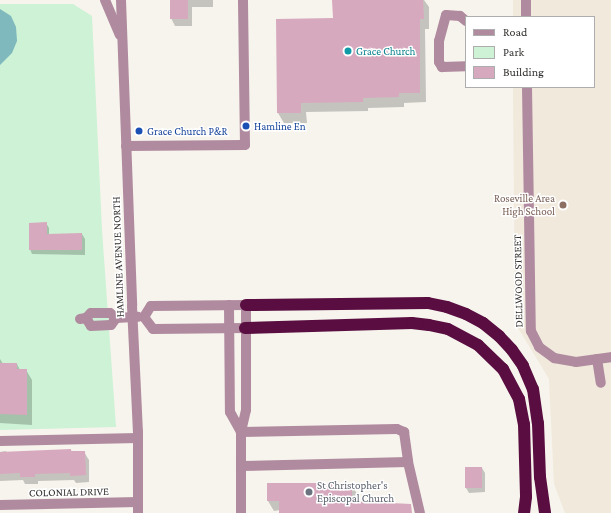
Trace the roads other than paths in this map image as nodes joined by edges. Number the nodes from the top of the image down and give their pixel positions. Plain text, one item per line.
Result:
1 (106, 0) edge
2 (121, 0) edge
3 (243, 0) edge
4 (526, 0) edge
5 (526, 16) edge
6 (465, 20) edge
7 (122, 40) junction
8 (465, 66) edge
9 (527, 88) edge
10 (126, 146) junction
11 (229, 305) junction
12 (246, 305) junction
13 (132, 317) junction
14 (144, 317) junction
15 (83, 318) dead end
16 (229, 328) junction
17 (245, 328) junction
18 (611, 357) edge
19 (597, 359) junction
20 (601, 383) dead end
21 (241, 432) junction
22 (138, 438) junction
23 (0, 441) edge
24 (408, 462) junction
25 (241, 466) junction
26 (138, 502) junction
27 (0, 505) edge
28 (97, 508) edge
29 (138, 513) edge
30 (241, 513) edge
31 (420, 513) edge
32 (524, 513) edge
33 (545, 513) edge

1 - 7 street
2 - 7 street, HAMLINE AVENUE NORTH
3 - 10 street
4 - 5 street
6 - 8 street
7 - 10 street, HAMLINE AVENUE NORTH
9 - 19 street, DELLWOOD STREET
10 - 13 street, HAMLINE AVENUE NORTH
11 - 12 street
11 - 14 street
11 - 16 street
12 - 17 street
12 - 33 highway
13 - 14 street
13 - 15 street
13 - 22 street, HAMLINE AVENUE NORTH
14 - 16 street
16 - 17 street
16 - 21 street
17 - 21 street
17 - 32 highway
18 - 19 street, DELLWOOD STREET
19 - 20 street
21 - 24 street
21 - 25 street
22 - 23 street
22 - 26 street, HAMLINE AVENUE NORTH
24 - 25 street
24 - 31 street
25 - 30 street
26 - 28 street, COLONIAL DRIVE
26 - 29 street, HAMLINE AVENUE NORTH
27 - 28 street, COLONIAL DRIVE

